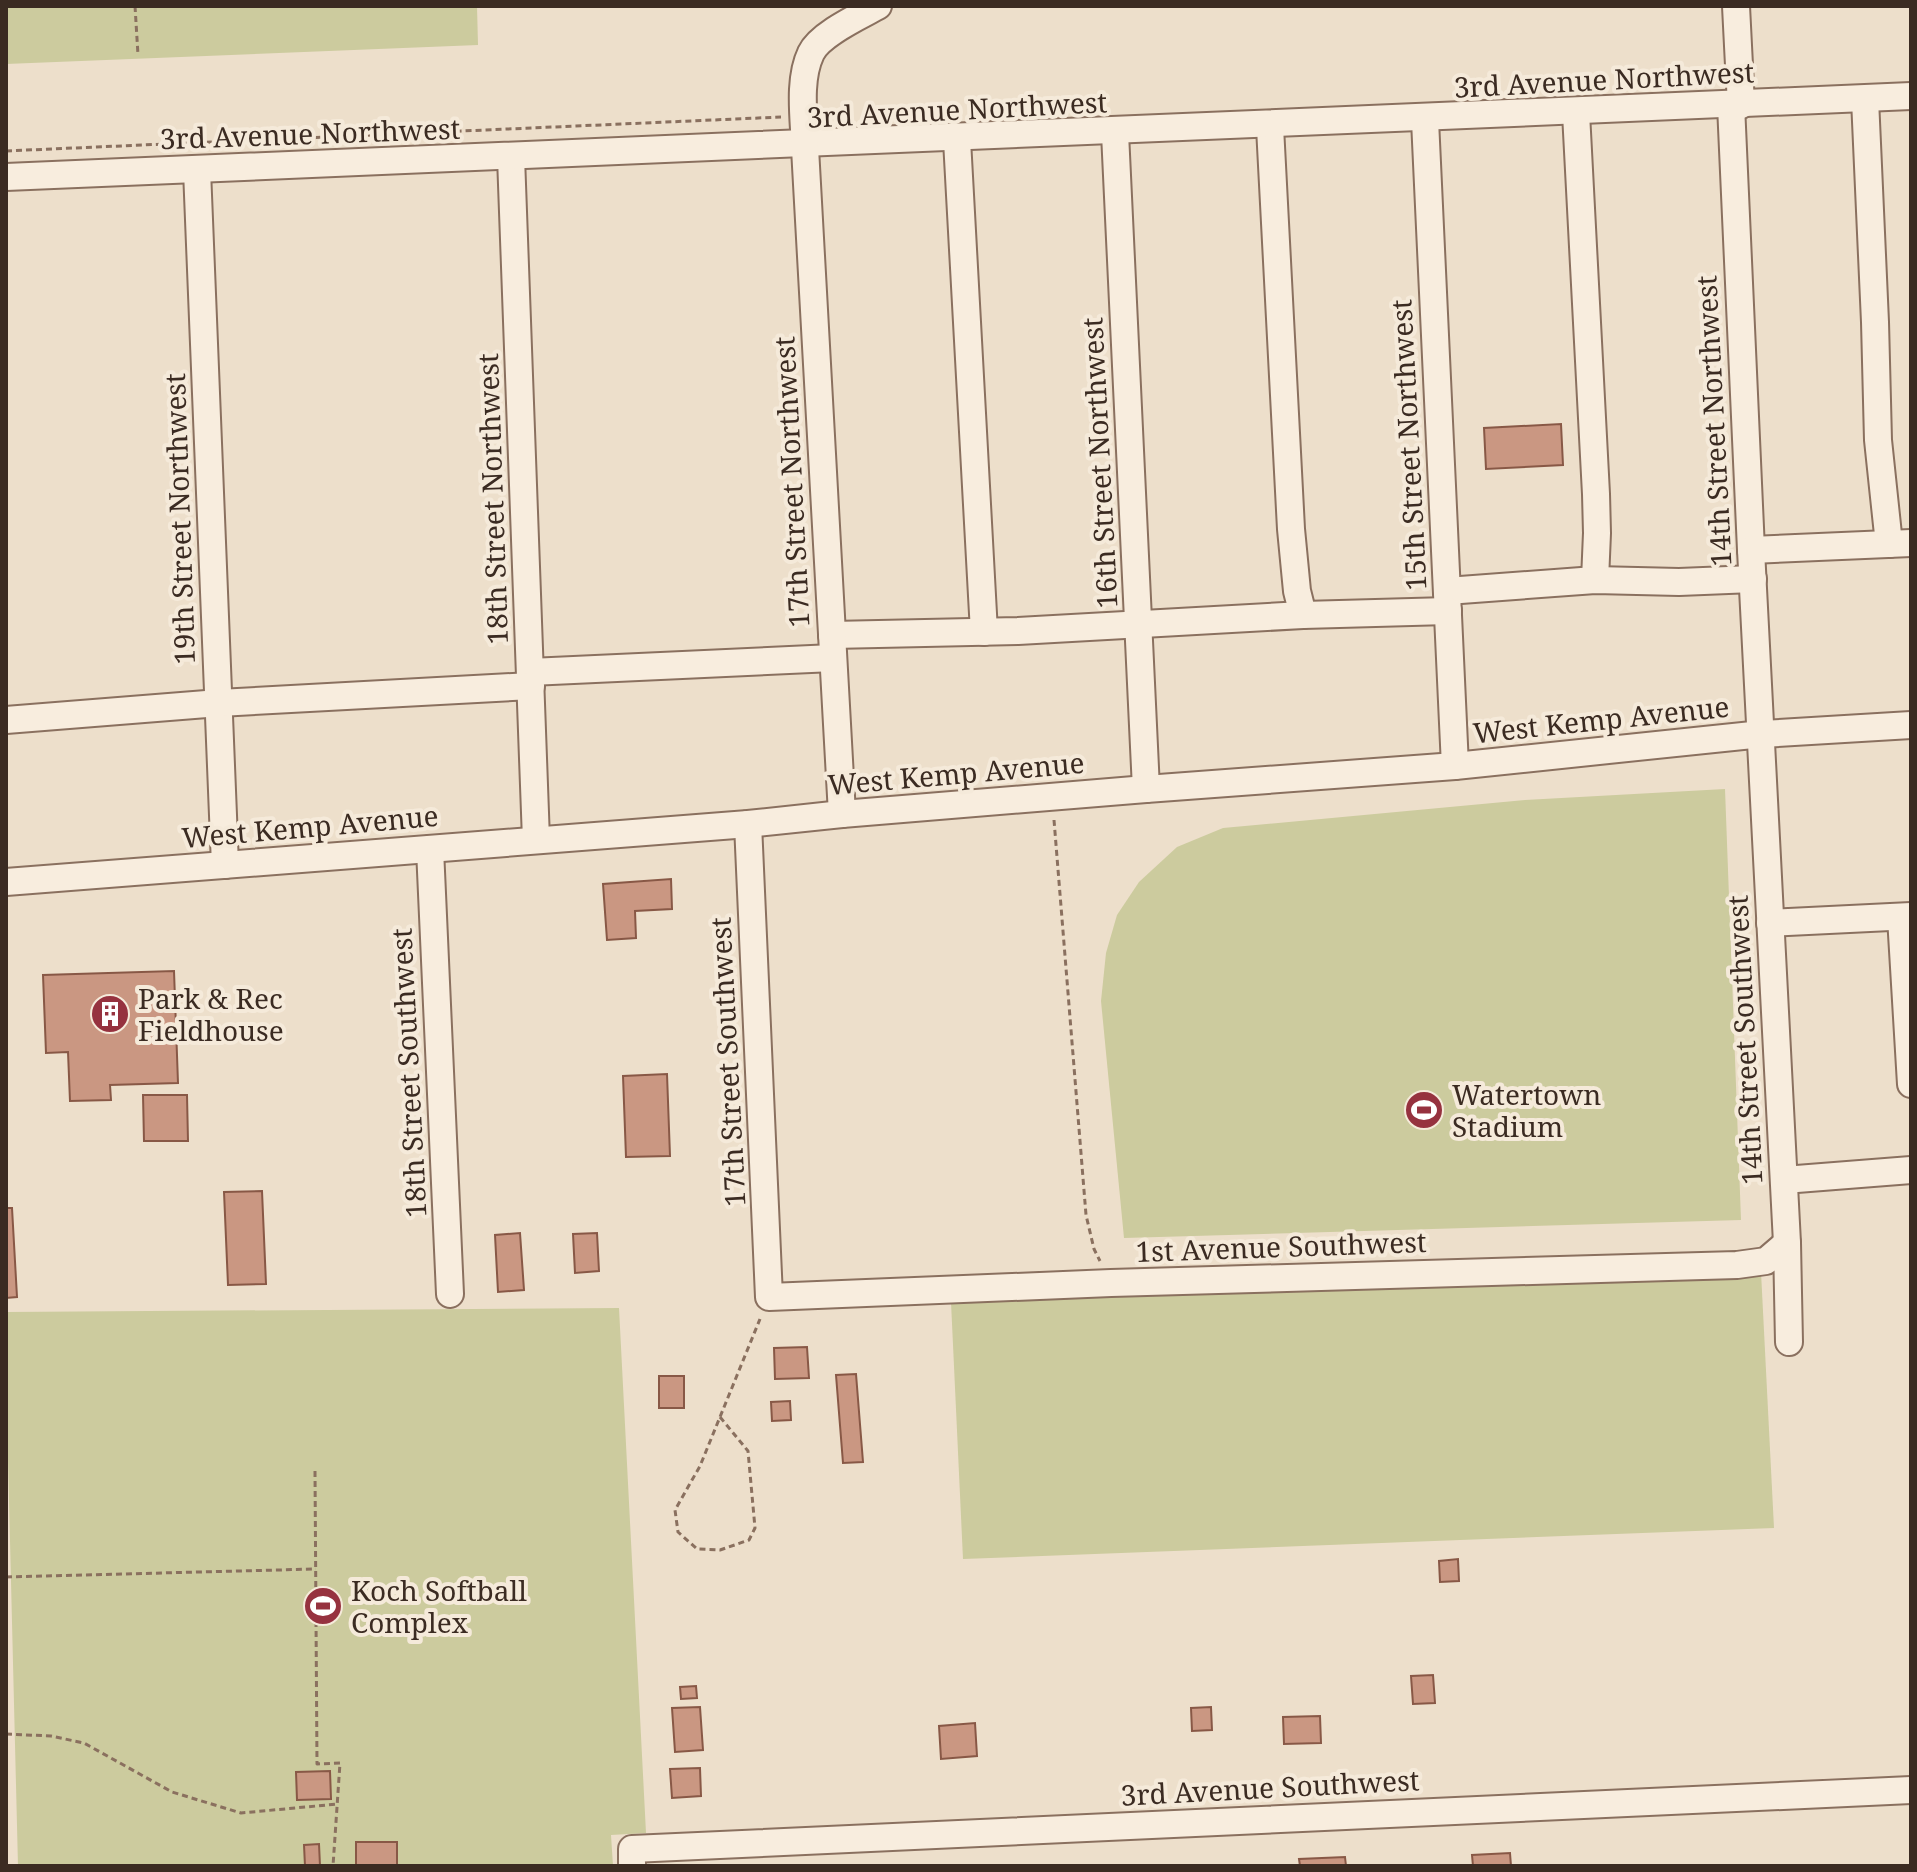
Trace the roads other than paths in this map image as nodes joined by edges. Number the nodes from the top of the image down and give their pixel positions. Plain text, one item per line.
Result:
1 (878, 6) edge
2 (1736, 6) edge
3 (1911, 96) edge
4 (1865, 99) junction
5 (1736, 105) junction
6 (1576, 113) junction
7 (1425, 120) junction
8 (1270, 127) junction
9 (1115, 133) junction
10 (957, 140) junction
11 (805, 148) junction
12 (511, 157) junction
13 (197, 170) junction
14 (6, 177) edge
15 (1900, 543) edge
16 (1751, 550) junction
17 (1753, 579) junction
18 (1595, 580) junction
19 (1447, 601) junction
20 (1303, 615) junction
21 (1139, 625) junction
22 (984, 632) junction
23 (832, 647) junction
24 (531, 679) junction
25 (219, 703) junction
26 (6, 720) edge
27 (1911, 725) edge
28 (1762, 734) junction
29 (1455, 766) junction
30 (1146, 789) junction
31 (842, 814) junction
32 (748, 824) junction
33 (536, 840) junction
34 (430, 849) junction
35 (225, 865) junction
36 (6, 882) edge
37 (1906, 916) edge
38 (1770, 923) junction
39 (1911, 1084) edge
40 (1911, 1170) edge
41 (1784, 1180) junction
42 (1787, 1243) junction
43 (450, 1294) dead end
44 (769, 1297) joint
45 (1789, 1342) dead end
46 (1911, 1790) edge
47 (632, 1858) edge

1 - 11 street, 17th Street Northwest
2 - 5 street, 14th Street Northwest
3 - 4 street, 3rd Avenue Northwest
4 - 5 street, 3rd Avenue Northwest
4 - 15 street
5 - 6 street, 3rd Avenue Northwest
5 - 16 street, 14th Street Northwest
6 - 7 street, 3rd Avenue Northwest
6 - 18 street
7 - 8 street, 3rd Avenue Northwest
7 - 19 street, 15th Street Northwest
8 - 9 street, 3rd Avenue Northwest
8 - 20 street
9 - 10 street, 3rd Avenue Northwest
9 - 21 street, 16th Street Northwest
10 - 11 street, 3rd Avenue Northwest
10 - 22 street
11 - 12 street, 3rd Avenue Northwest
11 - 23 street, 17th Street Northwest
12 - 13 street, 3rd Avenue Northwest
12 - 24 street, 18th Street Northwest
13 - 14 street, 3rd Avenue Northwest
13 - 25 street, 19th Street Northwest
15 - 16 street
16 - 17 street, 14th Street Northwest
17 - 18 street
17 - 28 street, 14th Street Northwest
18 - 19 street
19 - 20 street
19 - 29 street, 15th Street Northwest
20 - 21 street
21 - 22 street
21 - 30 street, 16th Street Northwest
22 - 23 street
23 - 24 street
23 - 31 street, 17th Street Northwest
24 - 25 street
24 - 33 street, 18th Street Northwest
25 - 26 street
25 - 35 street, 19th Street Northwest
27 - 28 street, West Kemp Avenue
28 - 29 street, West Kemp Avenue
28 - 38 street, 14th Street Southwest
29 - 30 street, West Kemp Avenue
30 - 31 street, West Kemp Avenue
31 - 32 street, West Kemp Avenue
32 - 33 street, West Kemp Avenue
32 - 44 street, 17th Street Southwest
33 - 34 street, West Kemp Avenue
34 - 35 street, West Kemp Avenue
34 - 43 street, 18th Street Southwest
35 - 36 street, West Kemp Avenue
37 - 38 street
37 - 39 street
38 - 41 street, 14th Street Southwest
40 - 41 street
41 - 42 street, 14th Street Southwest
42 - 44 street, 1st Avenue Southwest
42 - 45 street, 14th Street Southwest
46 - 47 street, 3rd Avenue Southwest

